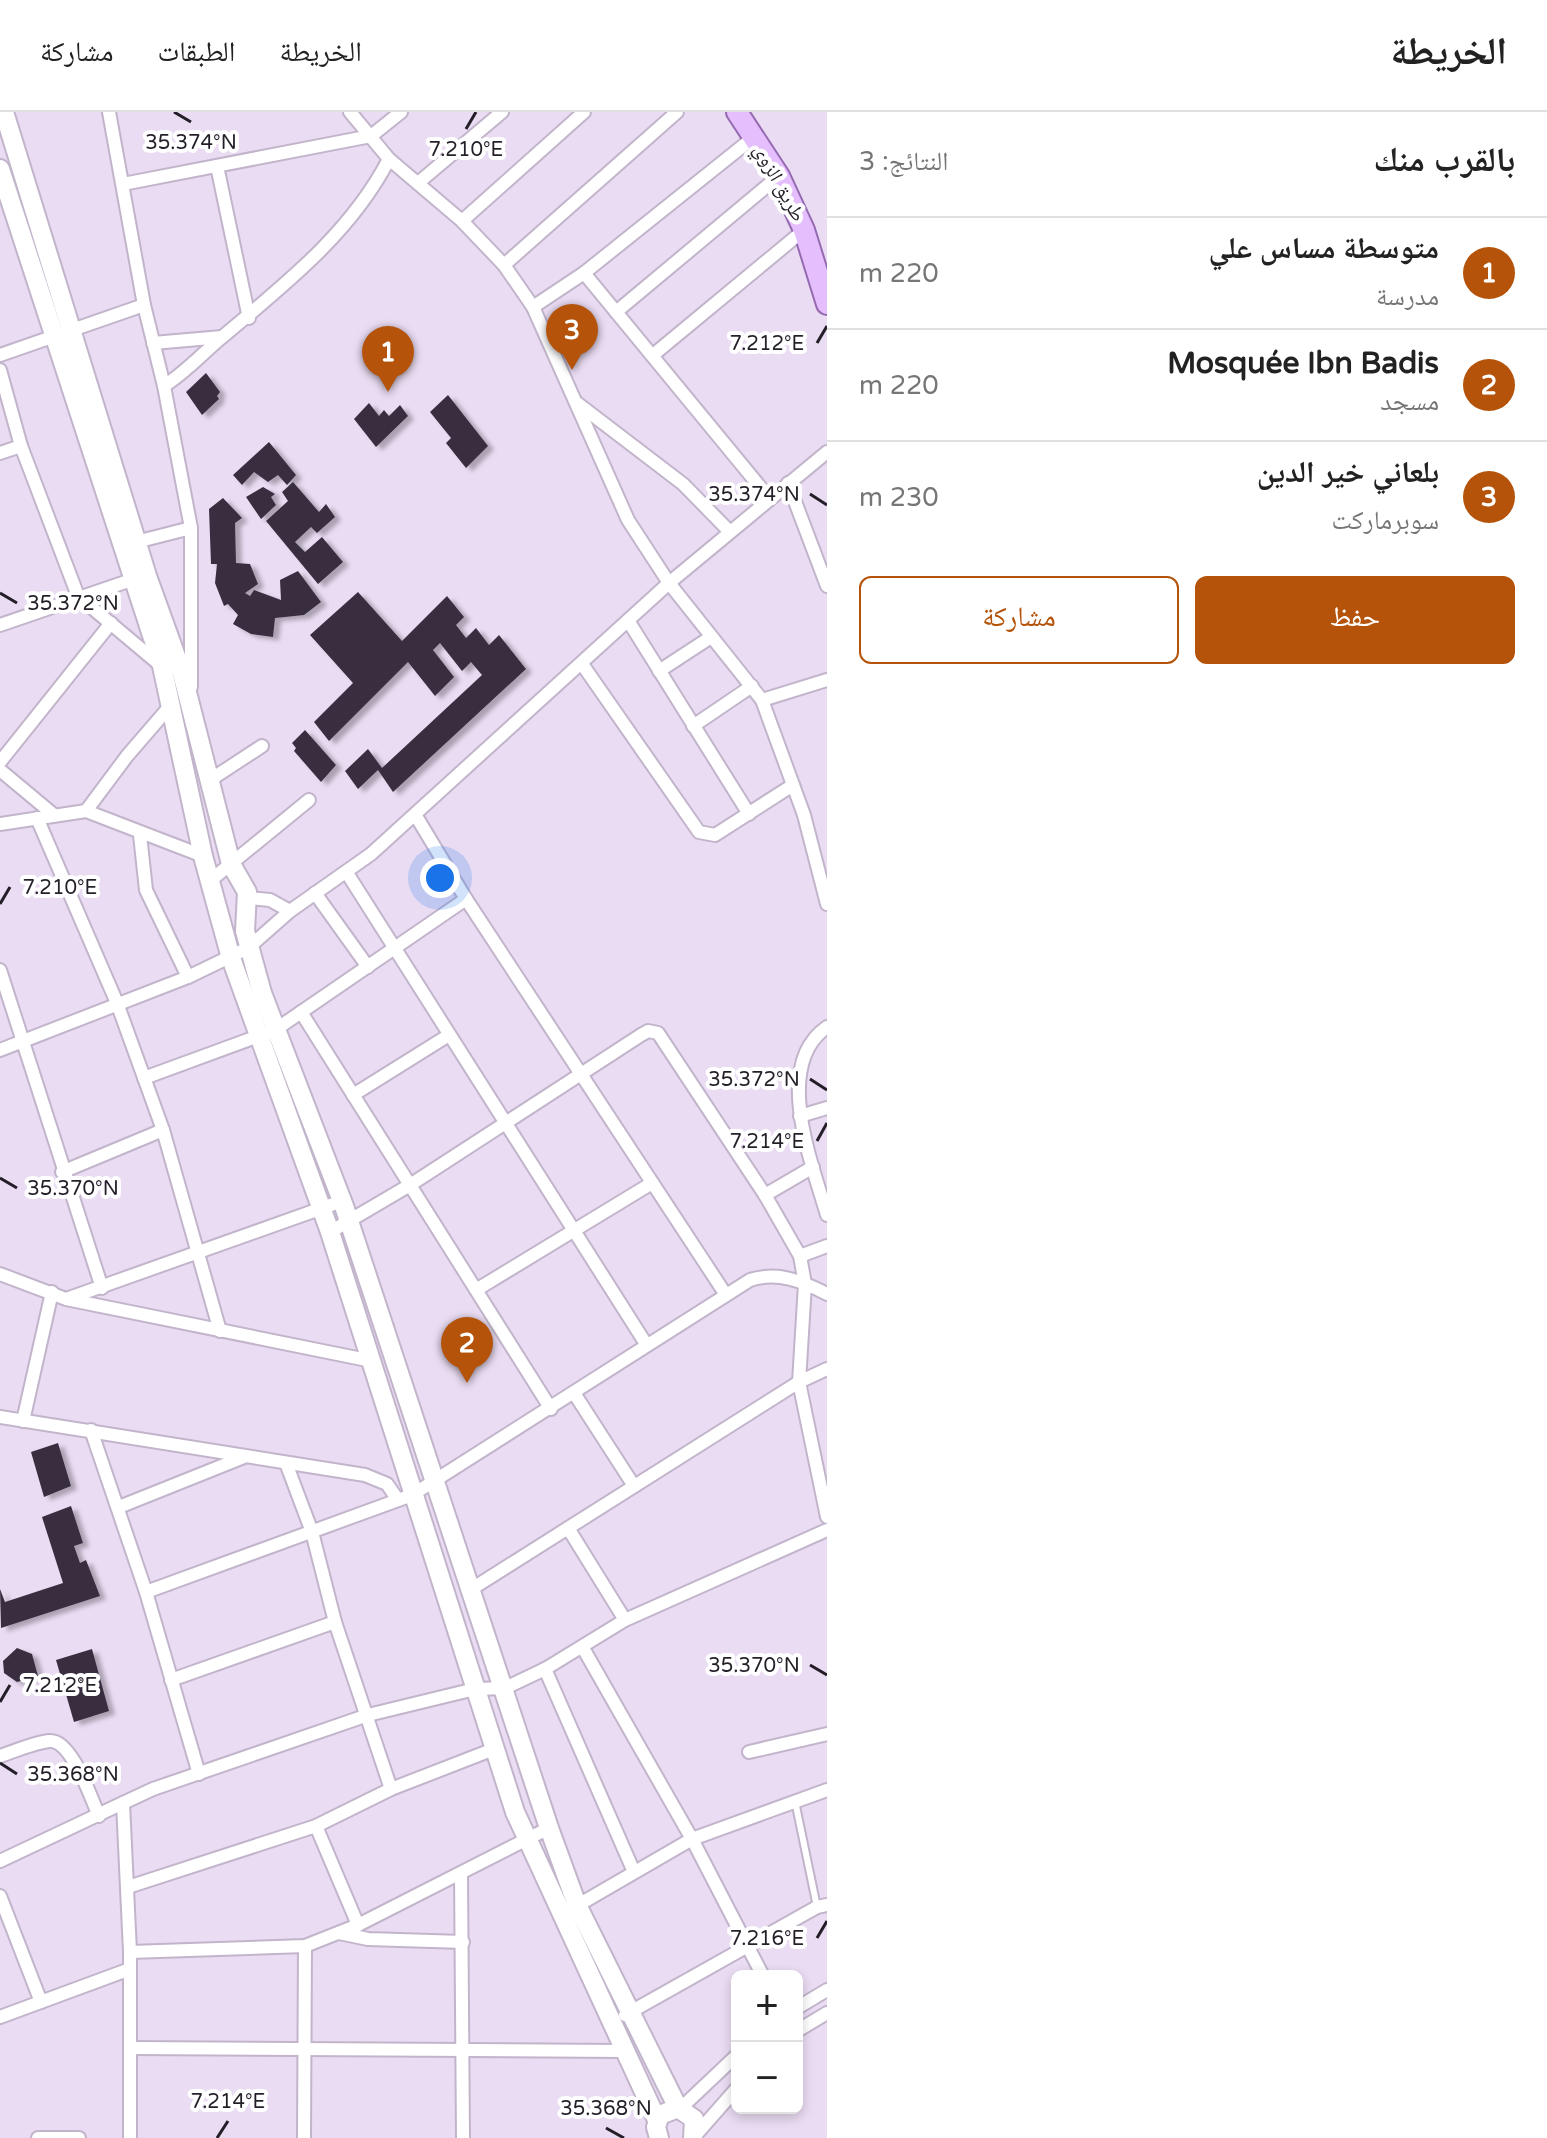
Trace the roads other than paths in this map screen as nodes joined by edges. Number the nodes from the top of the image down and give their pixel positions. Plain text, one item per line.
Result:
1 (109, 112) edge
2 (350, 112) edge
3 (401, 112) edge
4 (502, 112) edge
5 (584, 112) edge
6 (677, 112) edge
7 (737, 112) edge
8 (4, 125) edge
9 (371, 136) junction
10 (754, 137) junction
11 (389, 159) junction
12 (217, 166) junction
13 (0, 169) edge
14 (779, 176) junction
15 (418, 183) junction
16 (123, 184) junction
17 (462, 221) junction
18 (804, 230) junction
19 (47, 247) junction
20 (28, 254) junction
21 (504, 265) junction
22 (584, 273) junction
23 (825, 290) edge
24 (144, 305) junction
25 (533, 307) junction
26 (616, 312) junction
27 (249, 318) junction
28 (71, 329) junction
29 (53, 335) junction
30 (222, 337) junction
31 (153, 343) junction
32 (0, 355) edge
33 (653, 355) junction
34 (0, 370) edge
35 (164, 386) junction
36 (577, 403) junction
37 (21, 446) junction
38 (827, 452) edge
39 (0, 453) edge
40 (788, 483) junction
41 (770, 499) junction
42 (191, 528) junction
43 (730, 532) junction
44 (129, 543) junction
45 (140, 577) junction
46 (669, 583) junction
47 (827, 586) edge
48 (78, 596) junction
49 (629, 622) junction
50 (111, 623) junction
51 (0, 625) edge
52 (711, 637) junction
53 (582, 664) junction
54 (162, 666) junction
55 (659, 671) junction
56 (827, 680) edge
57 (752, 686) junction
58 (762, 700) junction
59 (181, 706) junction
60 (693, 726) junction
61 (262, 746) dead end
62 (0, 762) edge
63 (0, 770) edge
64 (210, 780) junction
65 (793, 785) junction
66 (309, 800) dead end
67 (86, 811) junction
68 (749, 814) junction
69 (54, 815) junction
70 (416, 816) junction
71 (37, 818) junction
72 (0, 824) edge
73 (140, 835) junction
74 (203, 856) junction
75 (231, 864) junction
76 (347, 873) junction
77 (211, 880) junction
78 (315, 893) junction
79 (248, 898) junction
80 (466, 899) junction
81 (827, 904) edge
82 (290, 911) junction
83 (394, 946) junction
84 (248, 948) junction
85 (231, 958) junction
86 (368, 967) junction
87 (0, 970) edge
88 (188, 977) junction
89 (117, 1003) junction
90 (301, 1012) junction
91 (827, 1027) edge
92 (267, 1033) junction
93 (449, 1035) junction
94 (21, 1041) junction
95 (0, 1050) edge
96 (579, 1074) junction
97 (144, 1078) junction
98 (353, 1095) junction
99 (827, 1108) edge
100 (800, 1116) junction
101 (504, 1124) junction
102 (163, 1130) junction
103 (813, 1167) junction
104 (62, 1172) junction
105 (652, 1183) junction
106 (410, 1185) junction
107 (765, 1195) junction
108 (342, 1201) junction
109 (322, 1209) junction
110 (827, 1215) edge
111 (348, 1222) junction
112 (572, 1230) junction
113 (330, 1232) junction
114 (827, 1246) edge
115 (200, 1251) junction
116 (800, 1256) junction
117 (1, 1272) edge
118 (805, 1284) junction
119 (102, 1288) junction
120 (476, 1290) junction
121 (52, 1292) junction
122 (827, 1294) edge
123 (726, 1295) junction
124 (66, 1299) junction
125 (220, 1331) junction
126 (646, 1344) junction
127 (372, 1361) junction
128 (827, 1369) edge
129 (799, 1382) junction
130 (574, 1393) junction
131 (551, 1409) junction
132 (0, 1417) edge
133 (23, 1421) junction
134 (91, 1430) junction
135 (247, 1456) junction
136 (286, 1463) junction
137 (436, 1482) junction
138 (634, 1486) junction
139 (405, 1498) junction
140 (119, 1507) junction
141 (827, 1517) edge
142 (568, 1528) junction
143 (827, 1530) edge
144 (312, 1532) junction
145 (470, 1590) junction
146 (146, 1592) junction
147 (625, 1620) junction
148 (335, 1622) junction
149 (583, 1648) junction
150 (545, 1669) junction
151 (171, 1680) junction
152 (505, 1688) junction
153 (475, 1689) junction
154 (368, 1715) junction
155 (827, 1734) edge
156 (494, 1749) junction
157 (749, 1752) dead end
158 (0, 1756) edge
159 (199, 1774) junction
160 (391, 1789) junction
161 (827, 1790) edge
162 (794, 1799) junction
163 (123, 1803) junction
164 (99, 1816) junction
165 (316, 1826) junction
166 (549, 1828) junction
167 (526, 1838) junction
168 (692, 1839) junction
169 (0, 1861) edge
170 (634, 1872) junction
171 (461, 1874) junction
172 (128, 1887) junction
173 (0, 1896) edge
174 (577, 1905) junction
175 (822, 1906) edge
176 (560, 1916) junction
177 (358, 1925) junction
178 (338, 1933) junction
179 (463, 1942) junction
180 (305, 1946) junction
181 (747, 1950) junction
182 (130, 1952) junction
183 (130, 1969) junction
184 (759, 1970) edge
185 (827, 1990) edge
186 (41, 2002) junction
187 (803, 2004) edge
188 (827, 2013) edge
189 (631, 2014) junction
190 (0, 2017) edge
191 (611, 2019) junction
192 (803, 2027) edge
193 (130, 2048) junction
194 (304, 2048) junction
195 (625, 2051) junction
196 (464, 2052) junction
197 (731, 2061) edge
198 (731, 2095) edge
199 (680, 2108) junction
200 (658, 2129) edge
201 (38, 2138) edge
202 (79, 2138) edge
203 (130, 2138) edge
204 (304, 2138) edge
205 (463, 2138) edge
206 (693, 2138) edge

1 - 16 street
2 - 9 street
3 - 9 street
4 - 15 street
5 - 17 street
6 - 21 street
7 - 10 main road, طريق الزوي
8 - 19 street
9 - 11 street
9 - 12 street
10 - 14 main road, طريق الزوي
10 - 22 street
11 - 15 street
11 - 27 street
12 - 16 street
12 - 27 street
13 - 20 street
14 - 18 main road, طريق الزوي
14 - 26 street
15 - 17 street
16 - 24 street
17 - 21 street
18 - 23 main road, طريق الزوي
18 - 33 street
19 - 20 street
19 - 28 street
20 - 29 street
21 - 25 street
22 - 25 street
22 - 26 street
24 - 28 street
24 - 31 street
25 - 36 street
26 - 33 street
27 - 30 street
28 - 29 street
28 - 44 street
29 - 32 street
29 - 44 street
30 - 31 street
30 - 35 street
31 - 35 street
33 - 41 street
34 - 37 street
35 - 42 street
36 - 43 street
36 - 46 street
37 - 39 street
37 - 48 street
38 - 40 street
40 - 41 street
40 - 47 street
41 - 43 street
42 - 44 street
42 - 59 street
43 - 46 street
44 - 45 street
45 - 48 street
45 - 54 street
45 - 59 street
46 - 49 street
46 - 52 street
48 - 50 street
48 - 51 street
49 - 53 street
49 - 55 street
50 - 54 street
50 - 62 street
52 - 55 street
52 - 57 street
53 - 68 street
53 - 70 street
54 - 59 street
55 - 60 street
56 - 58 street
57 - 58 street
57 - 60 street
58 - 65 street
59 - 64 street
59 - 67 street
59 - 74 street
60 - 68 street
61 - 64 street
63 - 69 street
64 - 75 street
65 - 68 street
65 - 81 street
66 - 75 street
67 - 69 street
67 - 73 street
69 - 71 street
70 - 76 street
70 - 80 street
71 - 72 street
71 - 89 street
73 - 74 street
73 - 88 street
74 - 77 street
75 - 77 street
75 - 79 street
76 - 78 street
76 - 83 street
77 - 85 street
78 - 82 street
78 - 86 street
79 - 82 street
79 - 84 street
80 - 83 street
80 - 96 street
82 - 84 street
83 - 86 street
83 - 93 street
84 - 85 street
84 - 92 street
85 - 88 street
85 - 92 street
86 - 90 street
87 - 94 street
88 - 89 street
89 - 94 street
89 - 97 street
90 - 92 street
90 - 98 street
91 - 100 street
92 - 97 street
92 - 108 street
92 - 109 street
93 - 98 street
93 - 101 street
94 - 95 street
94 - 104 street
96 - 101 street
96 - 105 street
96 - 107 street
97 - 102 street
98 - 106 street
99 - 100 street
100 - 103 street
101 - 106 street
101 - 112 street
102 - 104 street
102 - 115 street
103 - 107 street
103 - 110 street
104 - 119 street
105 - 112 street
105 - 123 street
106 - 111 street
106 - 120 street
107 - 116 street
108 - 109 street
108 - 111 street
109 - 113 street
109 - 115 street
111 - 113 street
111 - 137 street
112 - 120 street
112 - 126 street
113 - 127 street
114 - 116 street
115 - 119 street
115 - 125 street
116 - 118 street
117 - 121 street
118 - 122 street
118 - 123 street
118 - 129 street
119 - 124 street
120 - 131 street
121 - 124 street
121 - 133 street
123 - 126 street
124 - 125 street
125 - 127 street
126 - 130 street
127 - 139 street
128 - 129 street
129 - 138 street
129 - 141 street
130 - 131 street
130 - 138 street
131 - 137 street
132 - 133 street
133 - 134 street
134 - 135 street
134 - 140 street
135 - 136 street
135 - 140 street
136 - 139 street
136 - 144 street
137 - 139 street
137 - 145 street
138 - 142 street
139 - 144 street
139 - 153 street
140 - 146 street
142 - 145 street
142 - 147 street
143 - 147 street
144 - 146 street
144 - 148 street
145 - 152 street
146 - 151 street
147 - 149 street
148 - 151 street
148 - 154 street
149 - 150 street
149 - 168 street
150 - 152 street
150 - 170 street
151 - 159 street
152 - 153 street
152 - 166 street
153 - 154 street
153 - 156 street
154 - 159 street
154 - 160 street
155 - 157 street
156 - 160 street
156 - 167 street
158 - 164 street
159 - 163 street
160 - 165 street
161 - 162 street
162 - 168 street
162 - 175 lane
163 - 164 street
163 - 172 street
164 - 169 street
165 - 172 street
165 - 177 street
166 - 167 street
166 - 174 street
167 - 171 street
167 - 176 street
168 - 170 street
168 - 181 street
170 - 174 street
171 - 177 street
171 - 179 street
172 - 182 street
173 - 186 street
174 - 176 street
174 - 189 street
175 - 181 street
176 - 191 street
177 - 178 street
178 - 179 street
178 - 180 street
179 - 196 street
180 - 182 street
180 - 194 street
181 - 184 street
181 - 189 street
182 - 183 street
183 - 186 street
183 - 193 street
185 - 187 street
186 - 190 street
188 - 192 street
189 - 191 street
189 - 199 street
191 - 195 street
193 - 194 street
193 - 203 street
194 - 196 street
194 - 204 street
195 - 196 street
195 - 200 street
196 - 205 street
197 - 199 street
198 - 206 street
199 - 200 street
199 - 206 street
201 - 202 street

